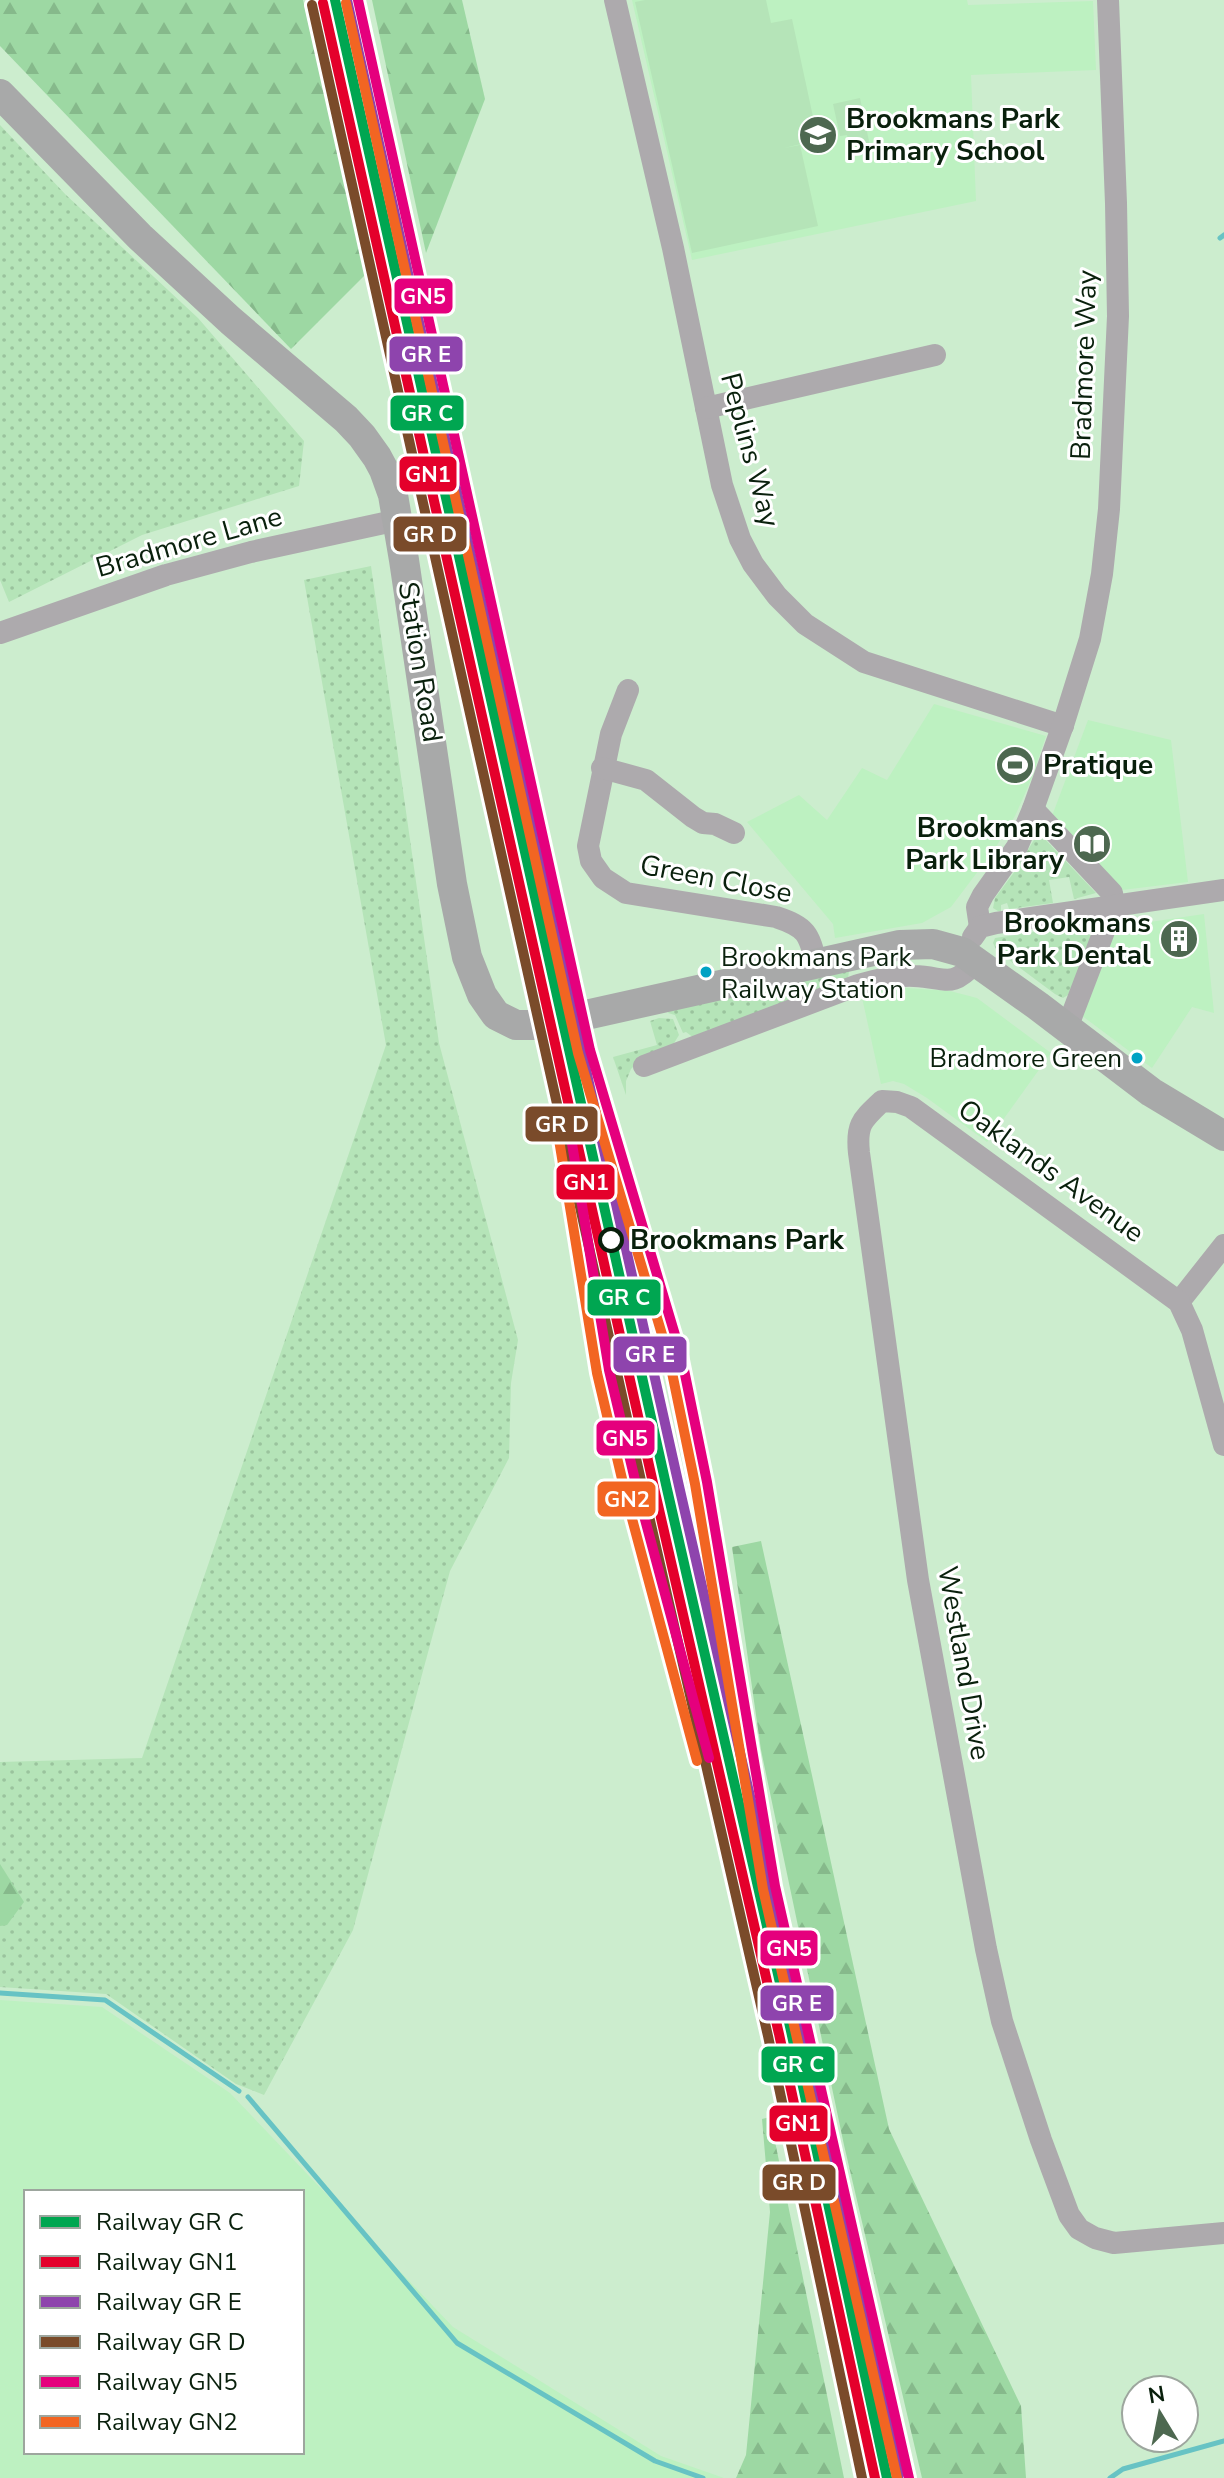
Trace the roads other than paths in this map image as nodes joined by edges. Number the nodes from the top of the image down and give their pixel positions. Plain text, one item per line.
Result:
1 (615, 0) edge
2 (1108, 0) edge
3 (0, 94) edge
4 (935, 355) dead end
5 (706, 408) junction
6 (398, 520) junction
7 (0, 633) edge
8 (628, 690) dead end
9 (1063, 726) junction
10 (602, 768) junction
11 (1033, 809) junction
12 (734, 833) dead end
13 (1224, 890) edge
14 (1114, 905) junction
15 (980, 927) junction
16 (969, 957) junction
17 (816, 963) junction
18 (860, 969) junction
19 (1067, 1028) junction
20 (644, 1066) dead end
21 (882, 1101) joint
22 (1224, 1136) edge
23 (1224, 1245) edge
24 (1179, 1302) junction
25 (1224, 1445) edge
26 (1224, 2233) edge

1 - 5 street, Peplins Way
2 - 9 street, Bradmore Way
3 - 6 street, Station Road
4 - 5 street
5 - 9 street, Peplins Way
6 - 7 street, Bradmore Lane
6 - 17 street, Station Road
8 - 10 street, Green Close
9 - 11 street
10 - 12 street, Green Close
10 - 17 street, Green Close
11 - 14 street
11 - 15 street
13 - 14 street
14 - 15 street
14 - 19 street
15 - 16 street
16 - 18 street
16 - 19 street
17 - 18 street, Station Road
18 - 20 street
19 - 22 street
21 - 24 street, Oaklands Avenue
21 - 26 street, Westland Drive
23 - 24 street
24 - 25 street

